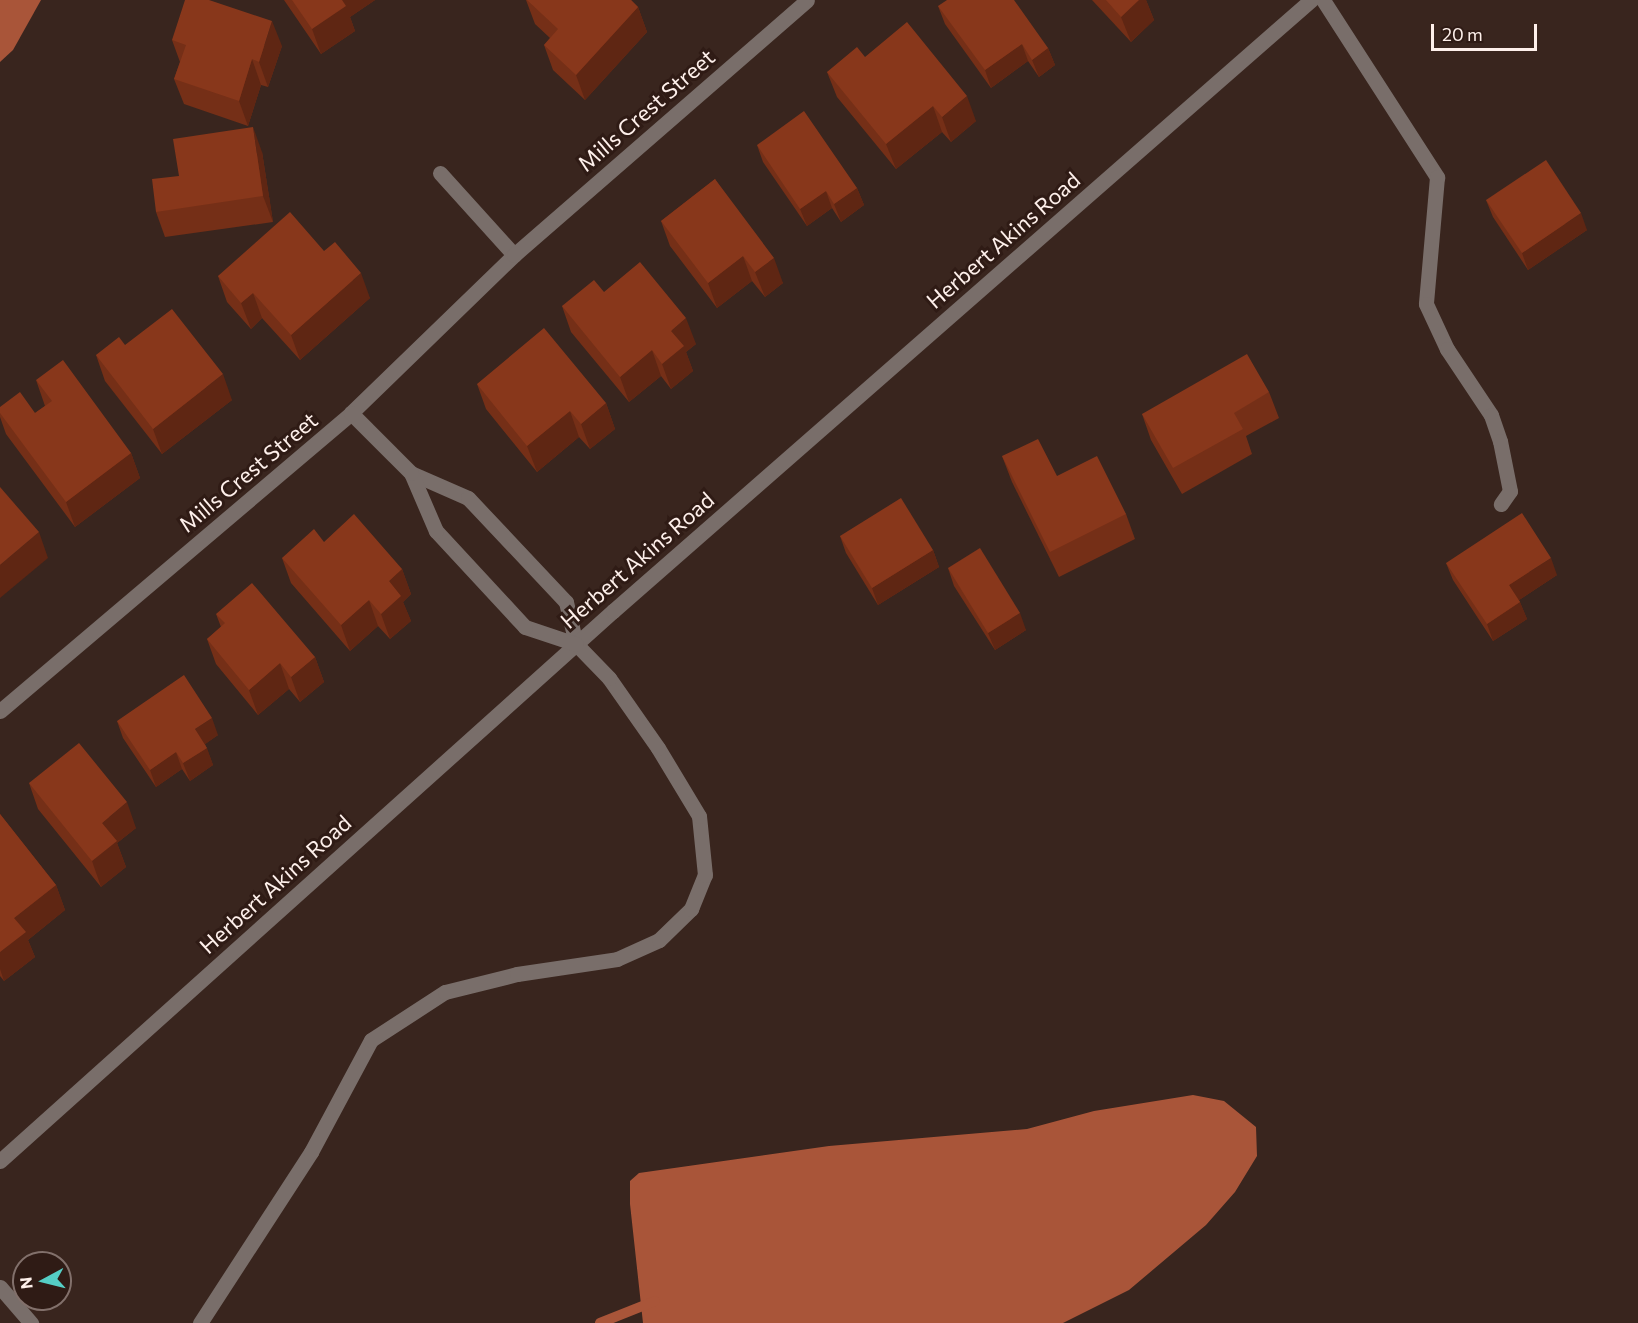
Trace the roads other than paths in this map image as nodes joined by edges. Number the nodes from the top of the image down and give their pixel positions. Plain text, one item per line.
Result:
1 (807, 0) edge
2 (1311, 0) edge
3 (1323, 0) edge
4 (440, 173) dead end
5 (514, 255) junction
6 (351, 413) junction
7 (411, 474) junction
8 (1500, 504) dead end
9 (576, 644) junction
10 (0, 711) edge
11 (0, 1161) edge
12 (0, 1287) edge
13 (31, 1323) edge
14 (200, 1323) edge

1 - 5 street, Mills Crest Street
2 - 9 street, Herbert Akins Road
3 - 8 street
4 - 5 street
5 - 6 street, Mills Crest Street
6 - 7 street
6 - 10 street, Mills Crest Street
7 - 9 street
7 - 9 street
9 - 11 street, Herbert Akins Road
9 - 14 street
12 - 13 street

